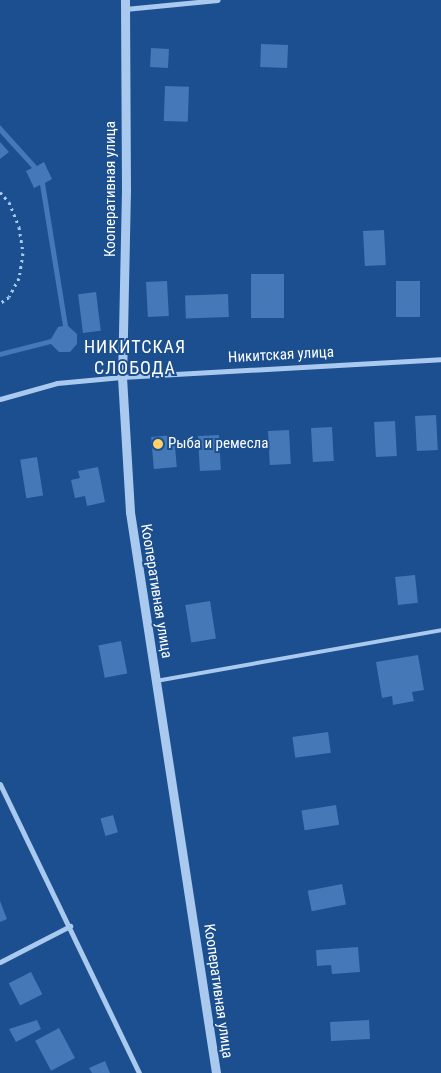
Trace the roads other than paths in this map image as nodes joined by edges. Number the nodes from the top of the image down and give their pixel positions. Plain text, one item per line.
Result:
1 (218, 0) edge
2 (125, 5) edge
3 (441, 359) edge
4 (122, 376) junction
5 (0, 399) edge
6 (441, 630) edge
7 (156, 681) junction
8 (0, 784) edge
9 (70, 926) junction
10 (0, 962) edge
11 (139, 1073) edge
12 (216, 1073) edge

1 - 2 street
2 - 4 street, Кооперативная улица
3 - 4 street, Никитская улица
4 - 5 street, Никитская улица
4 - 7 street, Кооперативная улица
6 - 7 lane
7 - 12 street, Кооперативная улица
8 - 9 street
9 - 10 street
9 - 11 street

